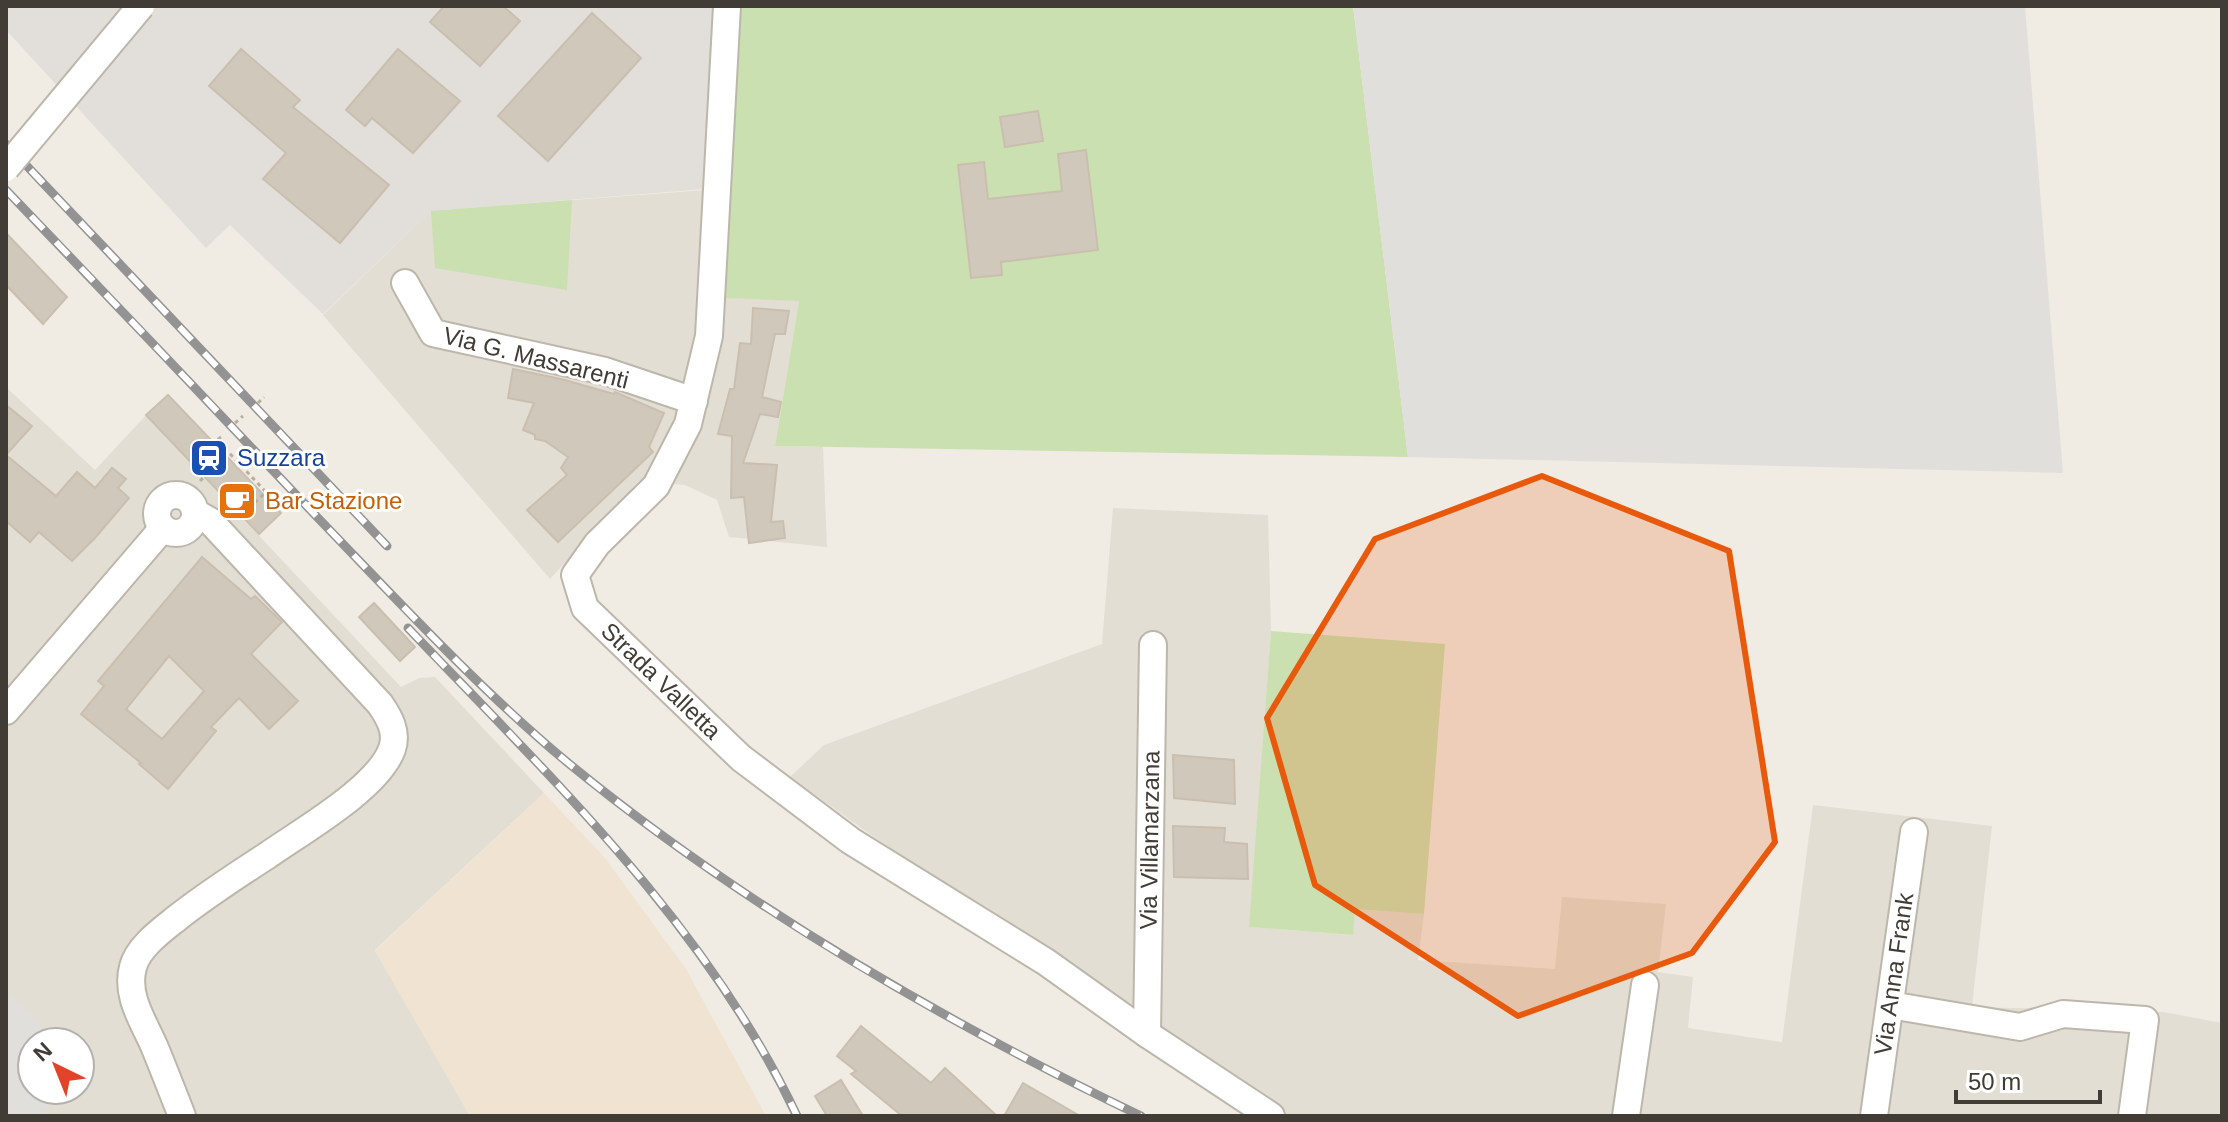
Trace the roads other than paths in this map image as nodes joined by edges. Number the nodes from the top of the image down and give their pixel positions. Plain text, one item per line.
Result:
1 (141, 6) edge
2 (727, 6) edge
3 (6, 168) edge
4 (405, 283) dead end
5 (694, 401) junction
6 (1153, 645) dead end
7 (6, 711) edge
8 (1914, 832) dead end
9 (1645, 985) dead end
10 (1890, 1005) junction
11 (1147, 1034) junction
12 (182, 1116) edge
13 (1271, 1116) edge
14 (1626, 1116) edge
15 (1874, 1116) edge
16 (2132, 1116) edge

1 - 3 street, bridge
2 - 5 street, Strada Valletta
4 - 5 street, Via G. Massarenti
5 - 11 street, Strada Valletta
6 - 11 street, Via Villamarzana
7 - 12 street
8 - 10 street, Via Anna Frank
9 - 14 street
10 - 15 street, Via Anna Frank
10 - 16 street
11 - 13 street, Strada Valletta

